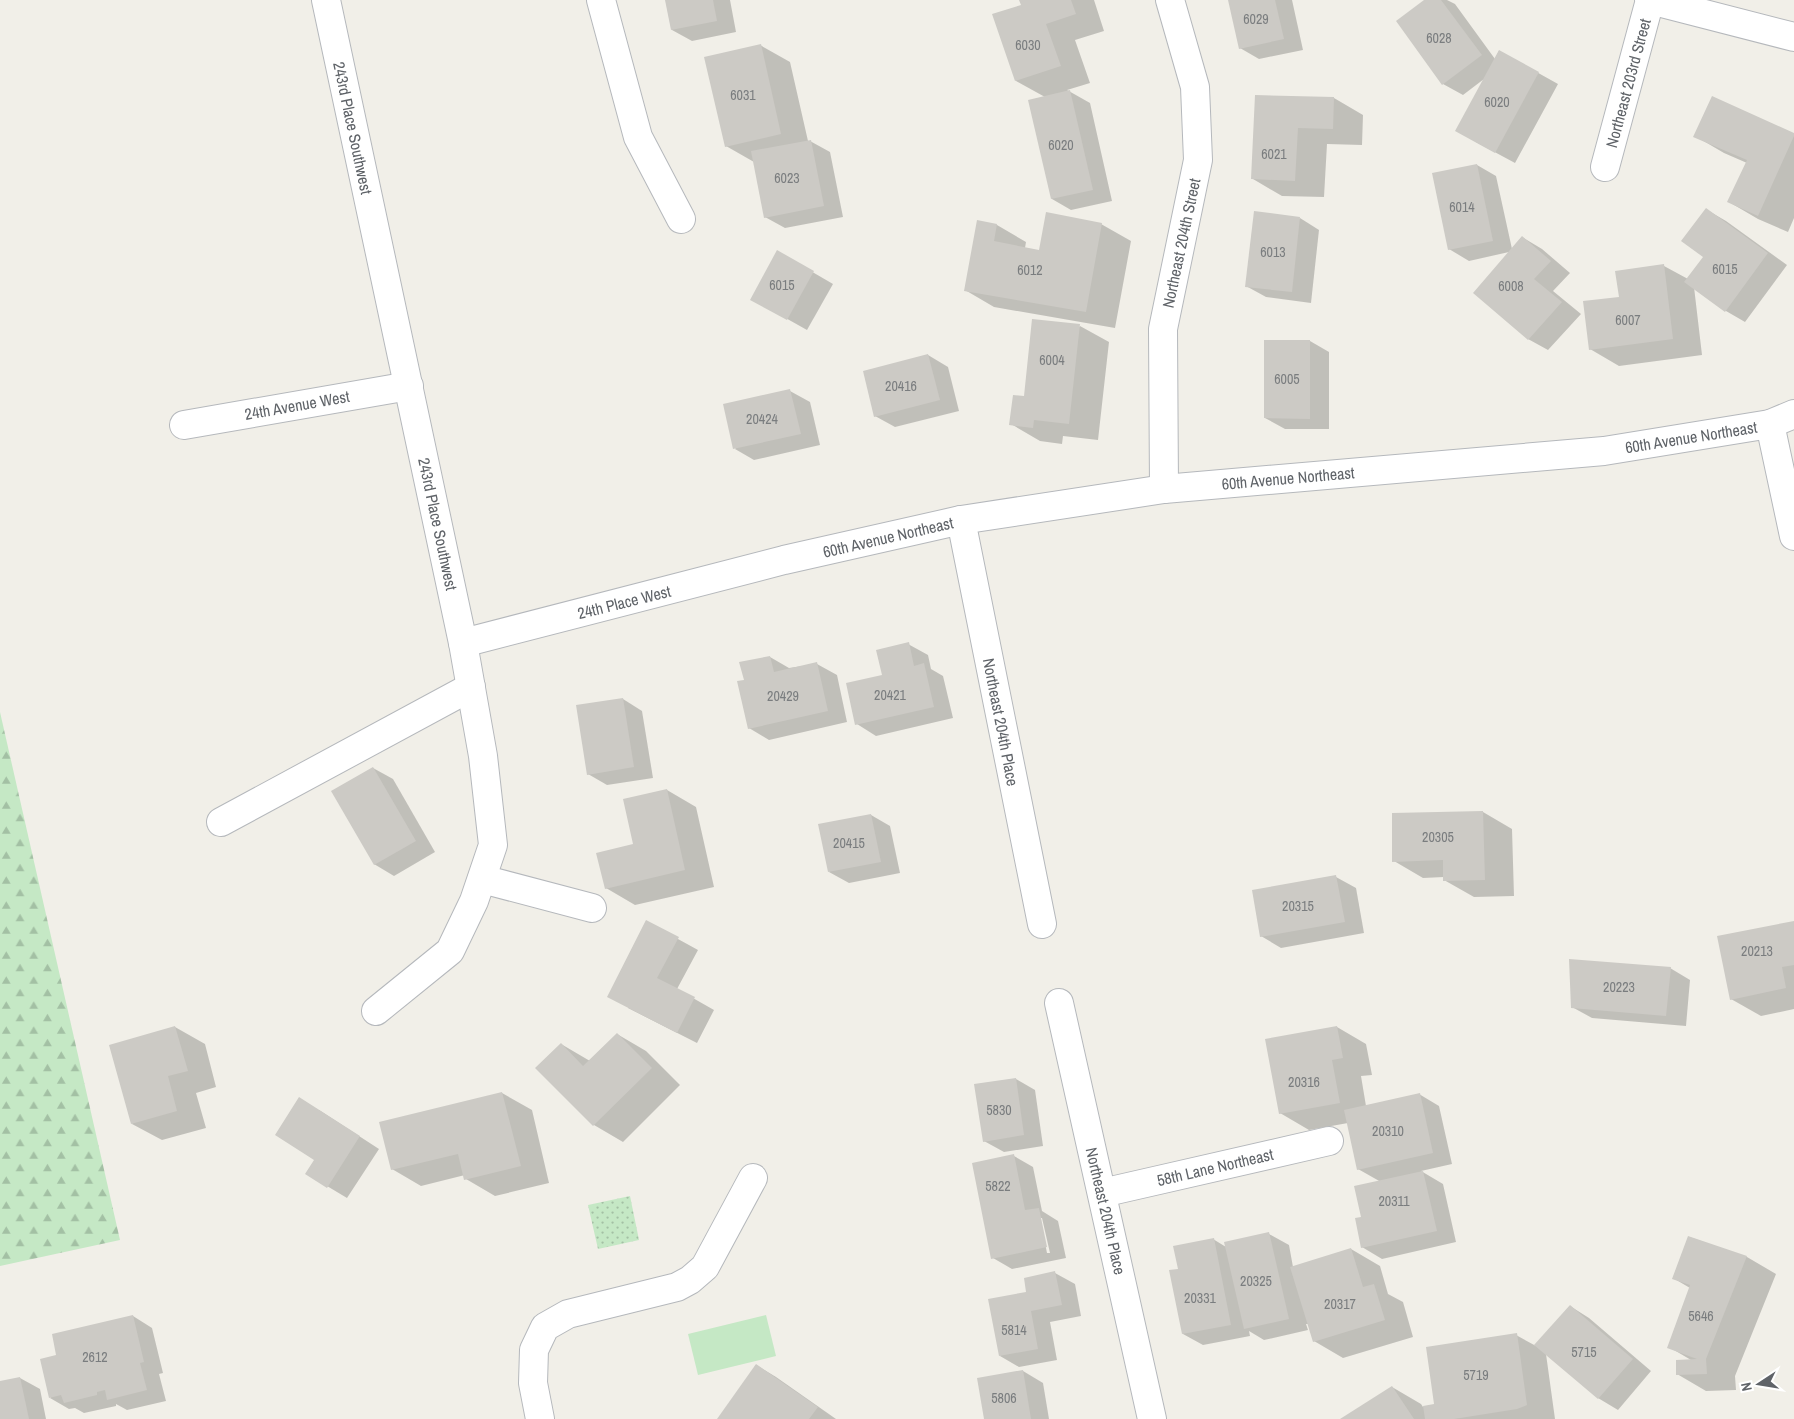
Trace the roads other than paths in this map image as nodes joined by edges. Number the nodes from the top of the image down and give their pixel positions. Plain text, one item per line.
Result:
1 (326, 0) edge
2 (601, 0) edge
3 (1170, 0) edge
4 (1650, 0) edge
5 (1794, 37) edge
6 (1606, 167) dead end
7 (681, 219) dead end
8 (409, 386) junction
9 (1782, 419) edge
10 (184, 425) dead end
11 (1164, 489) junction
12 (961, 520) junction
13 (1794, 536) edge
14 (784, 560) joint
15 (463, 643) junction
16 (472, 687) junction
17 (221, 822) dead end
18 (482, 878) junction
19 (592, 908) dead end
20 (1042, 924) dead end
21 (1059, 1003) dead end
22 (376, 1011) dead end
23 (1329, 1141) dead end
24 (753, 1178) dead end
25 (1102, 1193) junction
26 (540, 1419) edge
27 (1152, 1419) edge

1 - 8 street, 243rd Place Southwest
2 - 7 street
3 - 11 street, Northeast 204th Street
4 - 5 street
4 - 6 street, Northeast 203rd Street
8 - 10 street, 24th Avenue West
8 - 15 street, 243rd Place Southwest
9 - 11 street, 60th Avenue Northeast
9 - 13 street
11 - 12 street, 60th Avenue Northeast
12 - 14 street, 60th Avenue Northeast
12 - 20 street, Northeast 204th Place
14 - 15 street, 24th Place West
15 - 16 street, 243rd Place Southwest
16 - 17 street
16 - 18 street, 243rd Place Southwest
18 - 19 street
18 - 22 street, 243rd Place Southwest
21 - 25 street, Northeast 204th Place
23 - 25 street, 58th Lane Northeast
24 - 26 street
25 - 27 street, Northeast 204th Place

